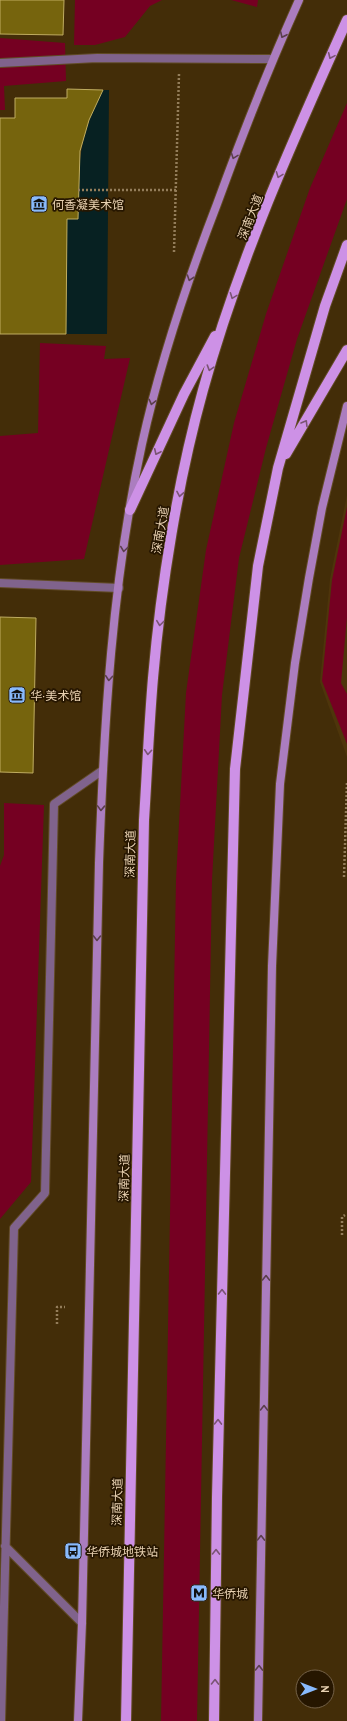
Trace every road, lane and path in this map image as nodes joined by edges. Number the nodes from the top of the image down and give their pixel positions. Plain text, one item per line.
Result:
1 (299, 0) edge
2 (347, 20) edge
3 (179, 59) junction
4 (272, 60) junction
5 (0, 62) edge
6 (78, 190) dead end
7 (176, 190) junction
8 (347, 245) edge
9 (174, 252) dead end
10 (225, 317) junction
11 (347, 350) edge
12 (347, 406) edge
13 (278, 468) junction
14 (130, 510) junction
15 (0, 583) edge
16 (119, 588) junction
17 (103, 770) junction
18 (347, 781) edge
19 (344, 877) dead end
20 (345, 1215) dead end
21 (342, 1235) dead end
22 (65, 1307) dead end
23 (57, 1324) dead end
24 (5, 1546) junction
25 (82, 1623) junction
26 (1, 1721) edge
27 (78, 1721) edge
28 (126, 1721) edge
29 (214, 1721) edge
30 (258, 1721) edge

1 -> 4 main road
2 -> 10 main road, 深南大道
3 - 4 lane
3 - 5 lane
3 - 7 path
4 -> 14 main road
6 - 7 path
7 - 9 path
8 - 13 main road
10 -> 14 main road
10 -> 28 main road, 深南大道
13 -> 11 main road
30 -> 12 main road
29 -> 13 main road
14 -> 16 main road
15 - 16 lane
16 -> 17 main road
17 - 24 lane
17 -> 25 main road
18 - 19 path
20 - 21 path
22 - 23 path
24 - 25 lane
24 - 26 lane
25 - 27 main road

